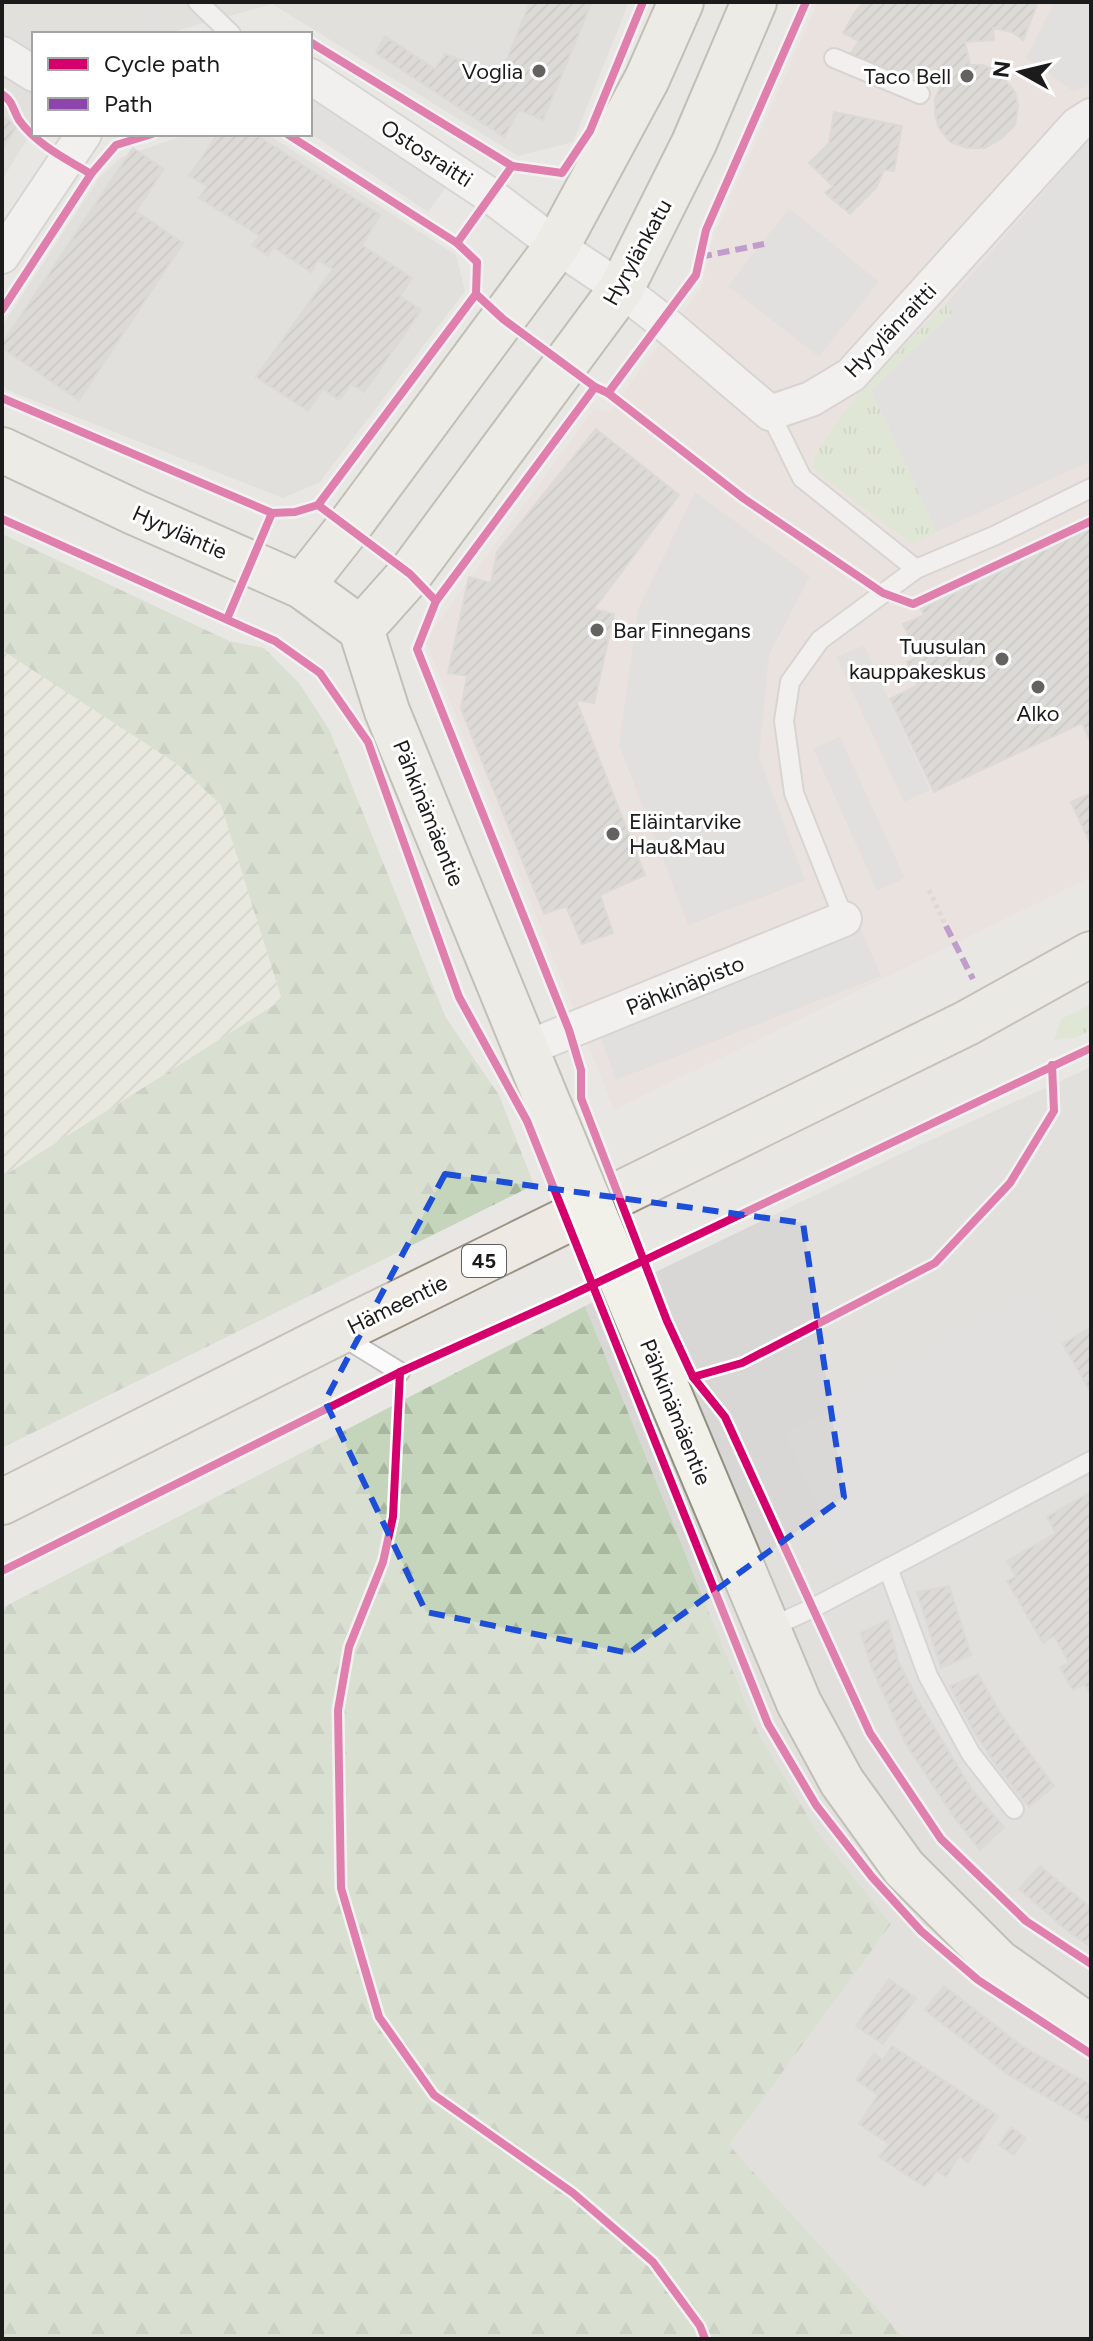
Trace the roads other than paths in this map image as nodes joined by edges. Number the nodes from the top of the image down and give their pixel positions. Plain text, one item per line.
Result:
1 (198, 2) edge
2 (681, 2) edge
3 (754, 2) edge
4 (229, 32) edge
5 (2, 54) edge
6 (834, 58) dead end
7 (32, 73) edge
8 (312, 77) edge
9 (920, 94) dead end
10 (1091, 116) edge
11 (83, 136) edge
12 (557, 246) junction
13 (2, 256) edge
14 (621, 289) junction
15 (770, 413) junction
16 (2, 450) edge
17 (1091, 488) edge
18 (916, 569) junction
19 (302, 586) junction
20 (361, 629) junction
21 (844, 919) joint
22 (1091, 954) edge
23 (1091, 977) edge
24 (967, 1023) junction
25 (525, 1049) junction
26 (337, 1333) junction
27 (400, 1372) dead end
28 (1091, 1461) edge
29 (2, 1502) edge
30 (888, 1568) junction
31 (767, 1629) junction
32 (1014, 1809) dead end
33 (1091, 2028) edge

1 - 4 lane
2 - 12 street
3 - 14 street, Hyrylänkatu
5 - 7 street
6 - 9 lane
8 - 12 street, Ostosraitti
10 - 15 street, Hyrylänraitti
11 - 13 street
12 - 14 street, Ostosraitti
12 - 19 street
14 - 15 street
14 - 20 street, Hyrylänkatu
15 - 18 lane
16 - 19 street, Hyryläntie
17 - 18 lane
18 - 21 lane
19 - 20 street, Hyryläntie
20 - 25 street, Pähkinämäentie
21 - 25 street, Pähkinäpisto
22 - 24 main road, Hämeentie / 45
23 - 24 main road, Hämeentie / 45
24 - 26 main road, Hämeentie / 45
25 - 31 street, Pähkinämäentie, bridge
26 - 27 lane
26 - 29 main road, Hämeentie / 45
28 - 30 lane
30 - 31 lane
30 - 32 lane
31 - 33 street, Pähkinämäentie

